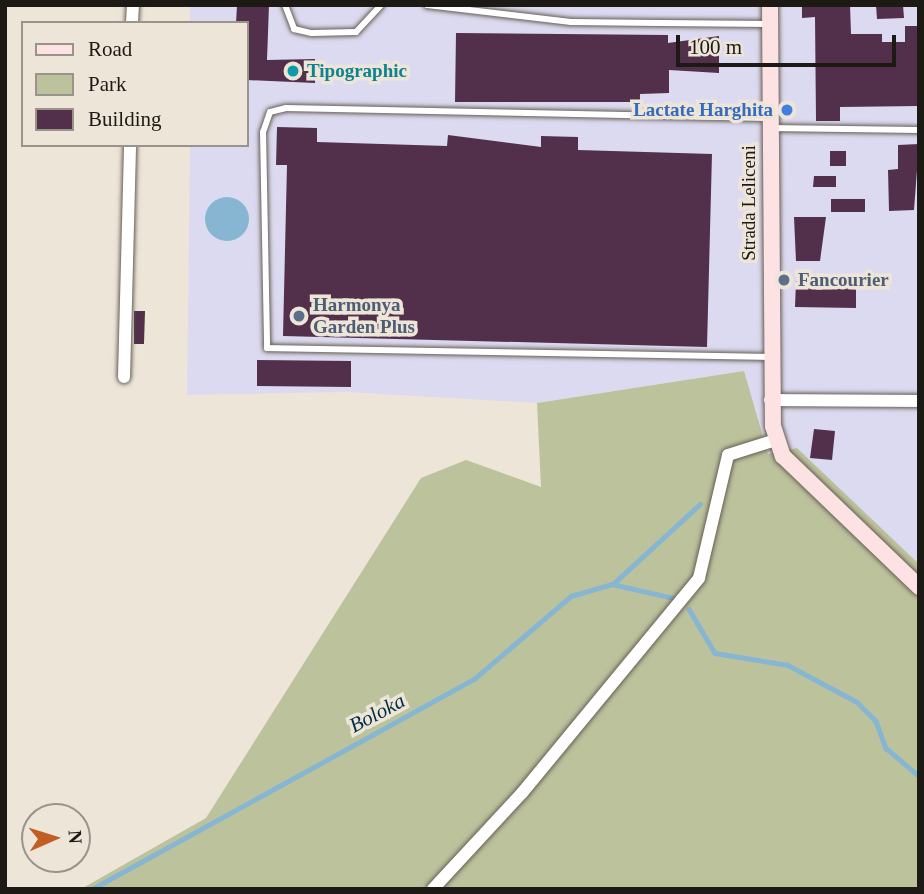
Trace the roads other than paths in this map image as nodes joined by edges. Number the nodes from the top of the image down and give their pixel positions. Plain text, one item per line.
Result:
1 (285, 5) edge
2 (381, 5) edge
3 (426, 5) edge
4 (770, 5) edge
5 (770, 24) junction
6 (770, 123) junction
7 (919, 130) edge
8 (130, 147) edge
9 (770, 357) junction
10 (124, 377) dead end
11 (771, 400) junction
12 (919, 401) edge
13 (776, 440) junction
14 (919, 587) edge
15 (433, 889) edge

1 - 2 lane
3 - 5 lane
4 - 5 main road, Strada Leliceni
5 - 6 main road, Strada Leliceni
6 - 7 lane
6 - 9 main road, Strada Leliceni
6 - 9 lane
8 - 10 street
9 - 11 main road, Strada Leliceni
11 - 12 street
11 - 13 main road, Strada Leliceni
13 - 14 main road
13 - 15 street

